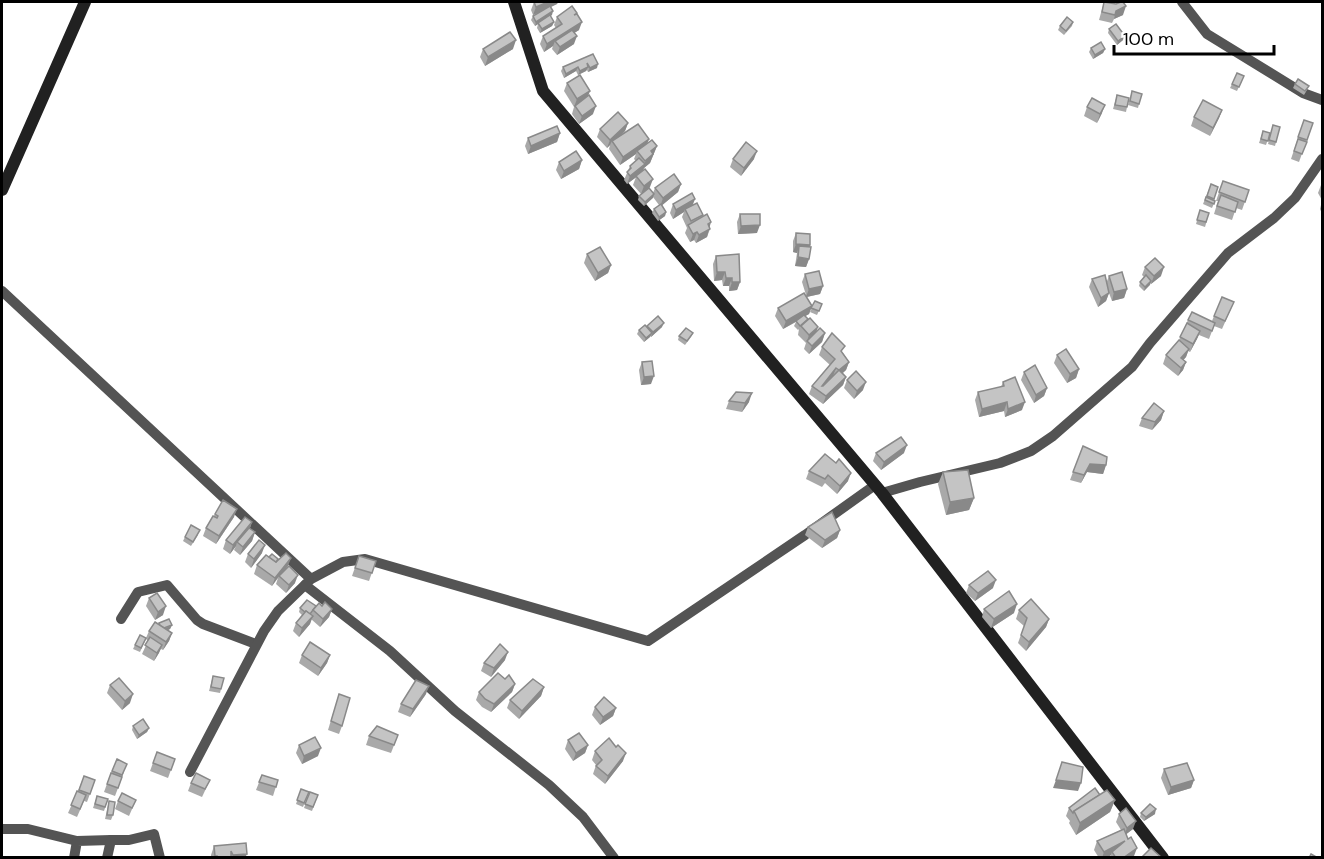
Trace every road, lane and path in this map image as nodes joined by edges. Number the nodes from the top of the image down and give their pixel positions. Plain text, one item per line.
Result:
1 (85, 2) edge
2 (514, 2) edge
3 (1182, 2) edge
4 (1323, 100) edge
5 (1323, 159) edge
6 (2, 190) edge
7 (2, 291) edge
8 (879, 489) junction
9 (308, 582) junction
10 (121, 619) dead end
11 (256, 644) junction
12 (190, 772) dead end
13 (2, 829) edge
14 (111, 840) junction
15 (77, 841) junction
16 (75, 858) edge
17 (107, 858) edge
18 (160, 858) edge
19 (615, 858) edge
20 (1163, 858) edge

1 - 6 street
2 - 8 street
3 - 4 street
5 - 8 street
7 - 9 street
8 - 9 street
8 - 20 street
9 - 11 street
9 - 19 street
10 - 11 street
11 - 12 street
13 - 15 street
14 - 15 street
14 - 17 street
14 - 18 street
15 - 16 street

